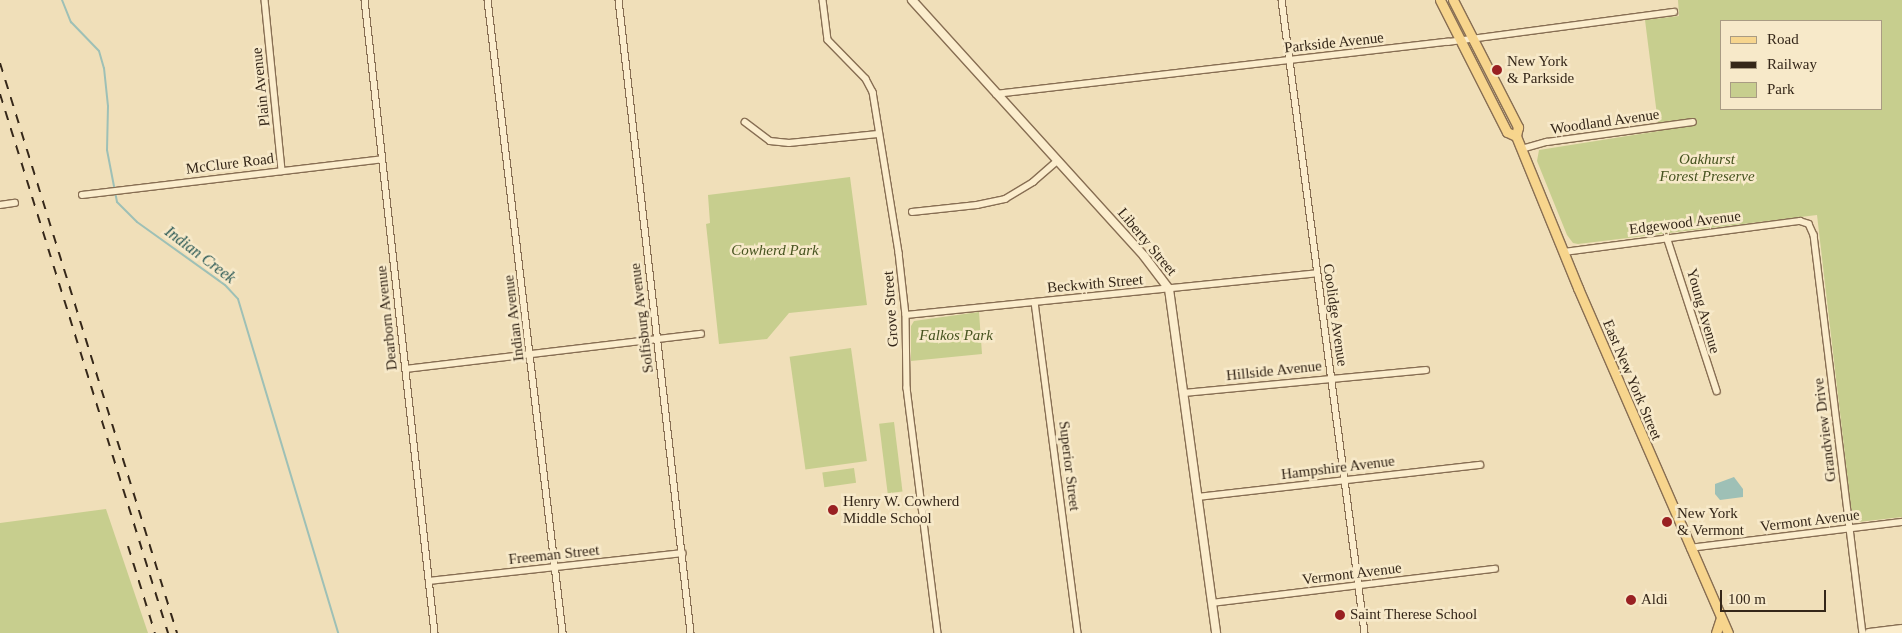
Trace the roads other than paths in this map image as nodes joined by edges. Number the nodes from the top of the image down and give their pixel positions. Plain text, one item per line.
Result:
1 (265, 0) edge
2 (365, 0) edge
3 (488, 0) edge
4 (619, 0) edge
5 (823, 0) edge
6 (912, 0) edge
7 (1282, 0) edge
8 (1440, 0) edge
9 (1453, 0) edge
10 (1674, 12) dead end
11 (1475, 39) junction
12 (1462, 40) junction
13 (1289, 61) junction
14 (996, 94) junction
15 (745, 122) dead end
16 (1693, 122) dead end
17 (878, 134) junction
18 (1516, 136) junction
19 (1522, 149) junction
20 (382, 160) junction
21 (1057, 161) junction
22 (282, 171) junction
23 (82, 195) dead end
24 (15, 203) dead end
25 (0, 204) edge
26 (912, 212) dead end
27 (1809, 224) joint
28 (1667, 237) junction
29 (1564, 252) junction
30 (1316, 273) junction
31 (1169, 289) junction
32 (1035, 302) junction
33 (906, 315) junction
34 (701, 334) dead end
35 (658, 339) junction
36 (532, 354) junction
37 (406, 369) junction
38 (1426, 370) dead end
39 (1330, 377) junction
40 (1717, 391) dead end
41 (1184, 393) junction
42 (1480, 464) dead end
43 (1345, 479) junction
44 (1198, 497) junction
45 (1902, 522) edge
46 (1850, 528) junction
47 (1690, 548) junction
48 (682, 553) junction
49 (555, 567) junction
50 (1494, 569) dead end
51 (429, 581) junction
52 (1359, 586) junction
53 (1212, 603) junction
54 (1721, 618) junction
55 (1902, 629) edge
56 (435, 633) edge
57 (563, 633) edge
58 (691, 633) edge
59 (938, 633) edge
60 (1078, 633) edge
61 (1216, 633) edge
62 (1365, 633) edge
63 (1716, 633) edge
64 (1728, 633) edge
65 (1863, 633) edge
66 (1869, 633) edge

1 - 22 street, Plain Avenue
2 - 20 street, Dearborn Avenue
3 - 36 street, Indian Avenue
4 - 35 street, Solfisburg Avenue
5 - 17 street, Grove Street
6 - 14 street, Liberty Street
7 - 13 street, Coolidge Avenue
8 - 12 main road, East New York Street
9 - 11 main road, East New York Street
10 - 11 street, Parkside Avenue
11 - 12 street, Parkside Avenue
11 - 18 main road, East New York Street
12 - 13 street, Parkside Avenue
12 - 18 main road, East New York Street
13 - 14 street, Parkside Avenue
13 - 30 street, Coolidge Avenue
14 - 21 street, Liberty Street
15 - 17 street
16 - 19 street, Woodland Avenue
17 - 33 street, Grove Street
18 - 19 main road, East New York Street
19 - 29 main road, East New York Street
20 - 22 street, McClure Road
20 - 37 street, Dearborn Avenue
21 - 26 street
21 - 31 street, Liberty Street
22 - 23 street, McClure Road
24 - 25 street
27 - 28 street, Edgewood Avenue
27 - 46 street, Grandview Drive
28 - 29 street, Edgewood Avenue
28 - 40 street, Young Avenue
29 - 47 main road, East New York Street
30 - 31 street, Beckwith Street
30 - 39 street, Coolidge Avenue
31 - 32 street, Beckwith Street
31 - 41 street, Liberty Street
32 - 33 street, Beckwith Street
32 - 60 street, Superior Street
33 - 59 street, Grove Street
34 - 35 street
35 - 36 street
35 - 48 street, Solfisburg Avenue
36 - 37 street
36 - 49 street, Indian Avenue
37 - 51 street, Dearborn Avenue
38 - 39 street, Hillside Avenue
39 - 41 street, Hillside Avenue
39 - 43 street, Coolidge Avenue
41 - 44 street, Liberty Street
42 - 43 street, Hampshire Avenue
43 - 44 street, Hampshire Avenue
43 - 52 street, Coolidge Avenue
44 - 53 street, Liberty Street
45 - 46 street, Vermont Avenue
46 - 47 street, Vermont Avenue
46 - 65 street, Grandview Drive
47 - 54 main road, East New York Street
48 - 49 street, Freeman Street
48 - 58 street, Solfisburg Avenue
49 - 51 street, Freeman Street
49 - 57 street, Indian Avenue
50 - 52 street, Vermont Avenue
51 - 56 street, Dearborn Avenue
52 - 53 street, Vermont Avenue
52 - 62 street, Coolidge Avenue
53 - 61 street, Liberty Street
54 - 63 main road
54 - 64 main road, East New York Street
55 - 66 street

